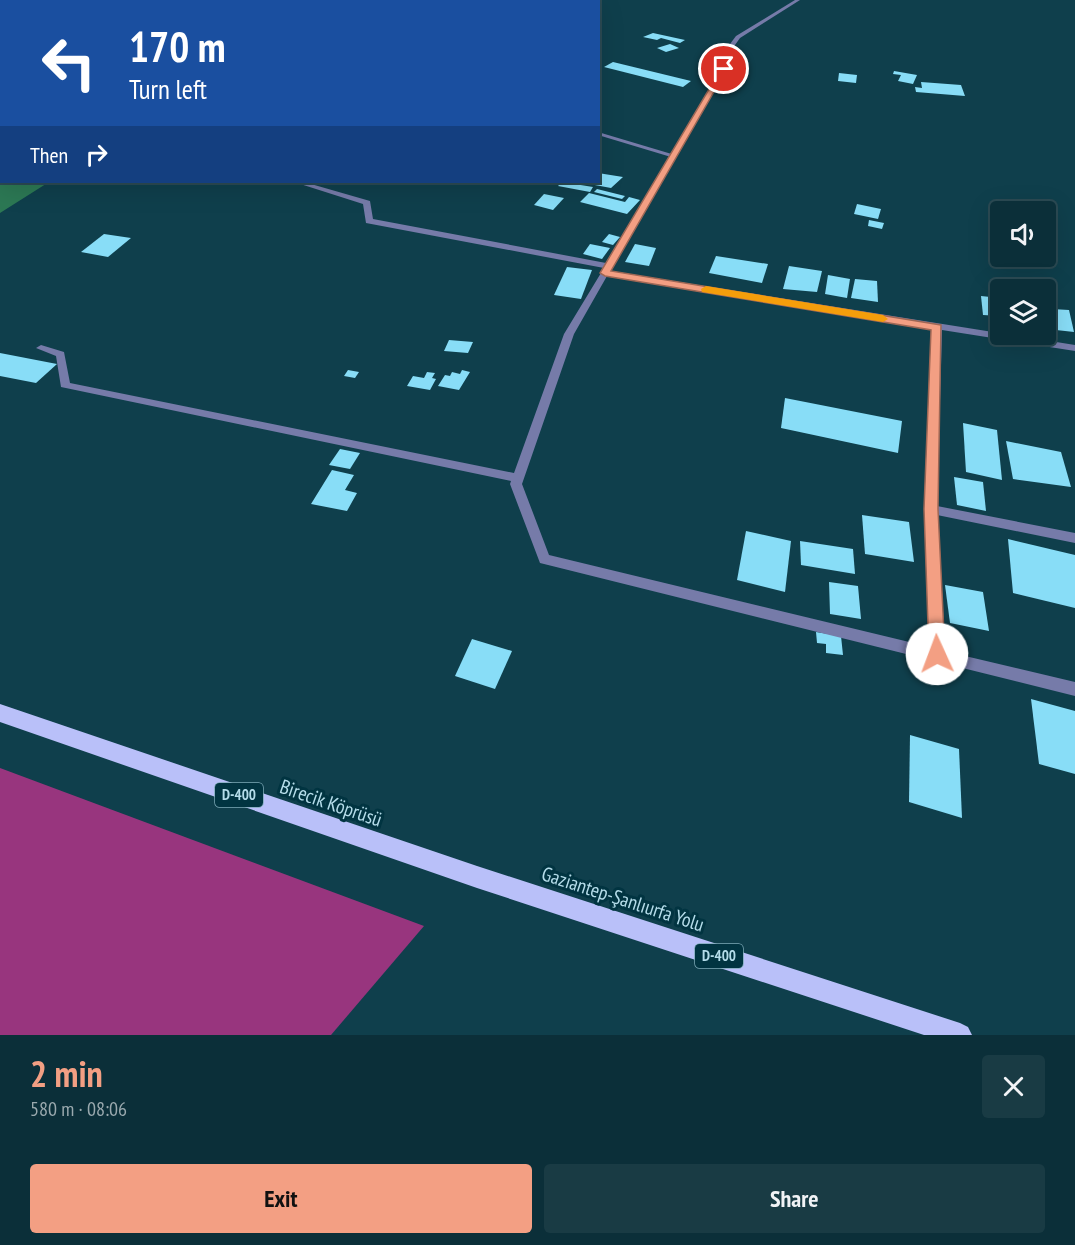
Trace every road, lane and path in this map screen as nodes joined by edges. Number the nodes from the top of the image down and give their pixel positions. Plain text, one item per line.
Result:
1 (798, 0) edge
2 (600, 134) edge
3 (673, 156) junction
4 (301, 183) edge
5 (607, 269) junction
6 (937, 327) junction
7 (41, 348) dead end
8 (1075, 348) edge
9 (518, 478) junction
10 (931, 509) junction
11 (1075, 538) edge
12 (937, 654) junction
13 (1075, 689) edge
14 (0, 713) edge
15 (477, 877) joint
16 (960, 1035) edge

1 - 3 street
2 - 3 lane
3 - 5 street
4 - 5 street
5 - 6 street
5 - 9 street
6 - 8 street
6 - 10 street
7 - 9 street
9 - 12 street
10 - 11 street
10 - 12 street
12 - 13 street
14 - 15 main road, Birecik Köprüsü / D-400
15 - 16 main road, Gaziantep-Şanlıurfa Yolu / D-400

